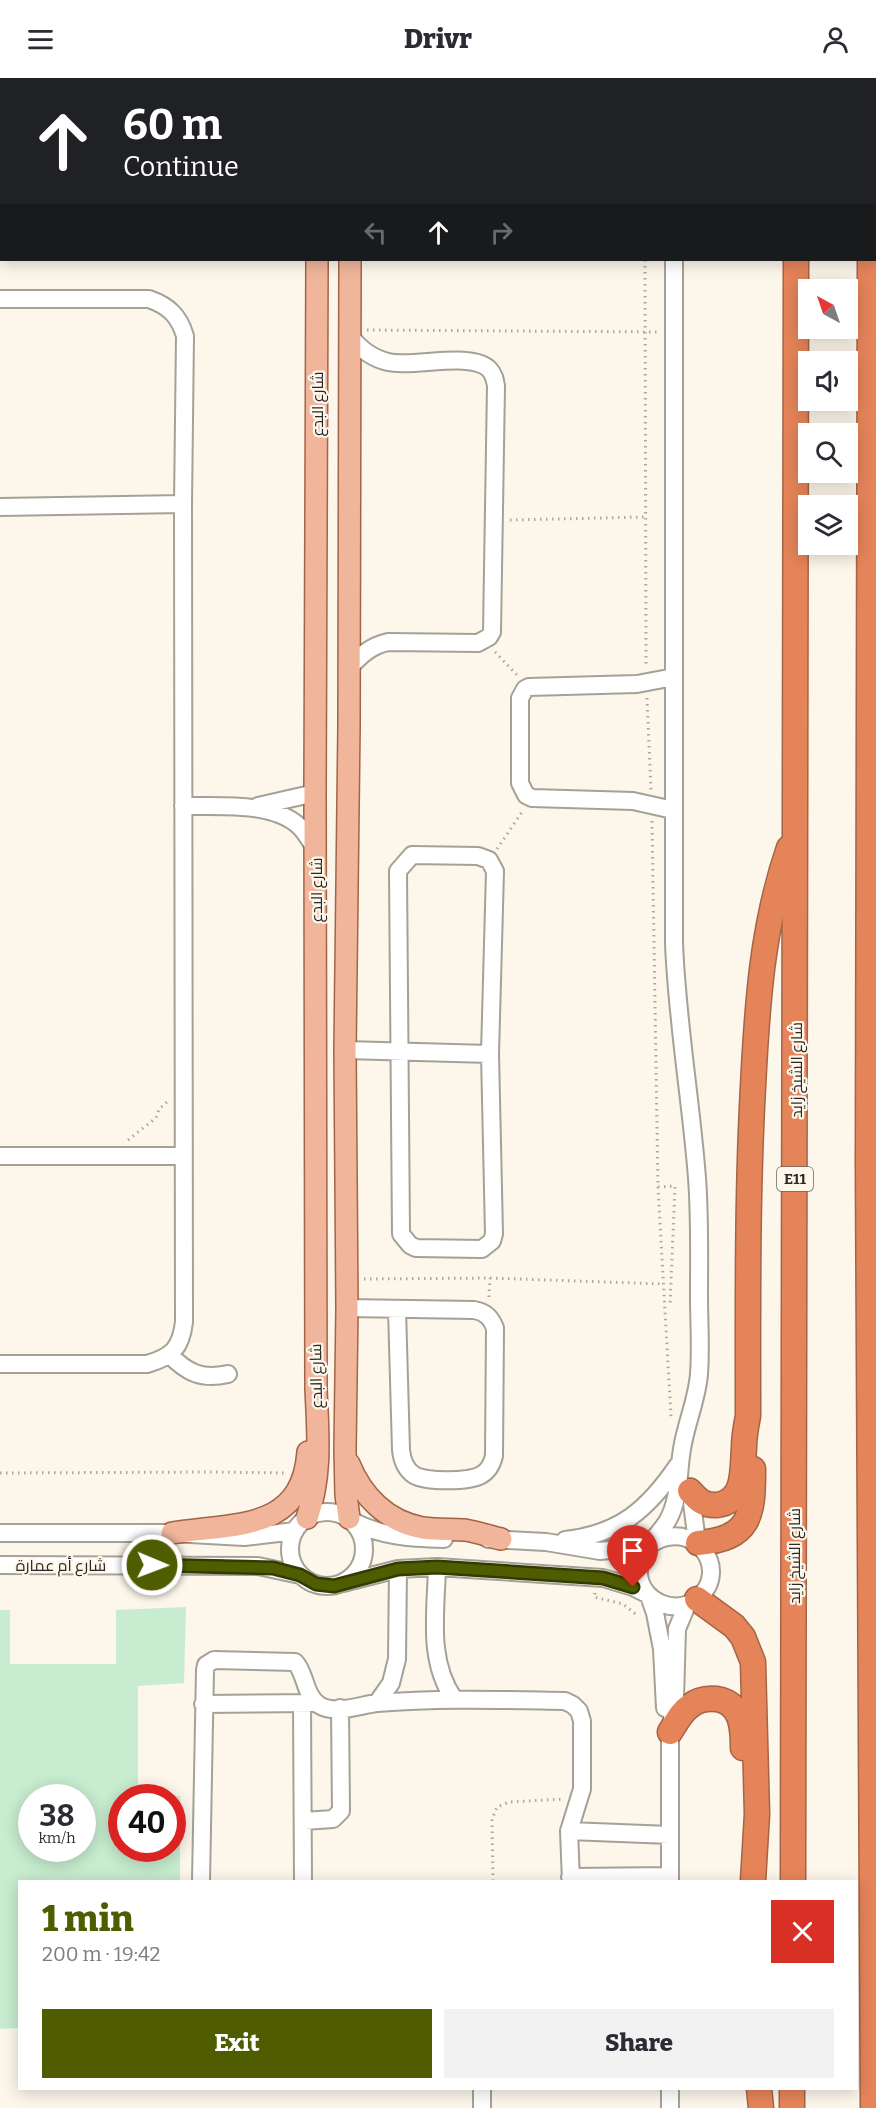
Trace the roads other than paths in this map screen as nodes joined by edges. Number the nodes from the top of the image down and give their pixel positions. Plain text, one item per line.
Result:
1 (317, 261) edge
2 (350, 261) edge
3 (674, 261) edge
4 (796, 261) edge
5 (870, 261) edge
6 (0, 299) edge
7 (350, 333) junction
8 (183, 504) junction
9 (0, 507) edge
10 (873, 566) edge
11 (348, 669) junction
12 (674, 677) junction
13 (315, 793) junction
14 (183, 806) junction
15 (248, 808) junction
16 (673, 810) junction
17 (797, 826) junction
18 (316, 850) junction
19 (346, 895) junction
20 (345, 1050) junction
21 (401, 1052) junction
22 (490, 1054) junction
23 (0, 1156) edge
24 (184, 1156) junction
25 (347, 1308) junction
26 (398, 1309) junction
27 (169, 1354) junction
28 (0, 1364) edge
29 (228, 1374) dead end
30 (316, 1389) junction
31 (748, 1416) junction
32 (689, 1424) junction
33 (345, 1449) junction
34 (680, 1461) junction
35 (690, 1491) junction
36 (351, 1520) junction
37 (301, 1525) junction
38 (0, 1533) edge
39 (172, 1533) junction
40 (501, 1539) junction
41 (546, 1542) junction
42 (697, 1543) junction
43 (650, 1545) junction
44 (0, 1565) edge
45 (437, 1567) junction
46 (398, 1569) junction
47 (300, 1575) junction
48 (343, 1583) junction
49 (648, 1595) junction
50 (692, 1602) junction
51 (454, 1699) junction
52 (309, 1703) junction
53 (377, 1703) junction
54 (203, 1704) junction
55 (340, 1708) junction
56 (670, 1732) junction
57 (757, 1814) junction
58 (304, 1821) junction
59 (569, 1831) junction
60 (670, 1835) junction
61 (570, 1879) edge
62 (670, 1879) edge
63 (201, 1880) edge
64 (303, 1880) edge
65 (753, 1880) edge
66 (793, 1880) edge
67 (482, 2090) edge
68 (670, 2090) edge
69 (759, 2090) edge
70 (792, 2090) edge
71 (483, 2108) edge
72 (670, 2108) edge
73 (761, 2108) edge
74 (792, 2108) edge
75 (873, 2108) edge

1 - 13 main road, شارع البدع
2 - 7 main road, شارع البدع
3 - 12 street
4 - 17 highway, شارع الشيخ زايد / E11
5 - 10 highway
6 - 8 street
7 - 11 main road, شارع البدع
7 - 11 street
8 - 9 street
8 - 14 street
10 - 75 highway
11 - 19 main road, شارع البدع
12 - 16 street
12 - 16 street
13 - 15 street
13 - 18 main road, شارع البدع
13 - 19 main road
14 - 15 street
14 - 24 street
15 - 18 street
16 - 32 street
17 - 31 highway
17 - 66 highway, شارع الشيخ زايد / E11
18 - 30 main road, شارع البدع
19 - 20 main road, شارع البدع
20 - 21 street
20 - 25 main road, شارع البدع
21 - 22 street
21 - 22 street
21 - 22 street
23 - 24 street
24 - 27 street
25 - 26 street
25 - 33 main road, شارع البدع
26 - 26 street
27 - 28 street
27 - 29 street
30 - 37 main road, شارع البدع
30 - 39 main road
31 - 35 highway
31 - 42 highway
32 - 34 street
32 - 35 street
33 - 36 main road, شارع البدع
33 - 40 main road
34 - 41 street
34 - 43 street
35 - 42 street
36 - 37 street
36 - 40 street
36 - 48 street
37 - 39 street, شارع أم عمارة
37 - 47 street
38 - 39 street, شارع أم عمارة
40 - 41 street
41 - 43 street
42 - 43 street
42 - 50 street
43 - 49 street
44 - 47 street, شارع أم عمارة
45 - 46 street
45 - 49 street
45 - 51 street
46 - 48 street
46 - 53 street
47 - 48 street
49 - 50 street
49 - 56 street
50 - 56 street
50 - 57 highway
51 - 53 street
51 - 59 street
52 - 54 street
52 - 54 street
52 - 55 street
52 - 58 street
53 - 55 street
54 - 63 street
55 - 58 street
56 - 57 highway
56 - 60 street
57 - 65 highway
58 - 64 street
59 - 60 street
59 - 61 street
60 - 62 street
61 - 62 street
67 - 71 street
68 - 72 street
69 - 73 highway
70 - 74 highway

